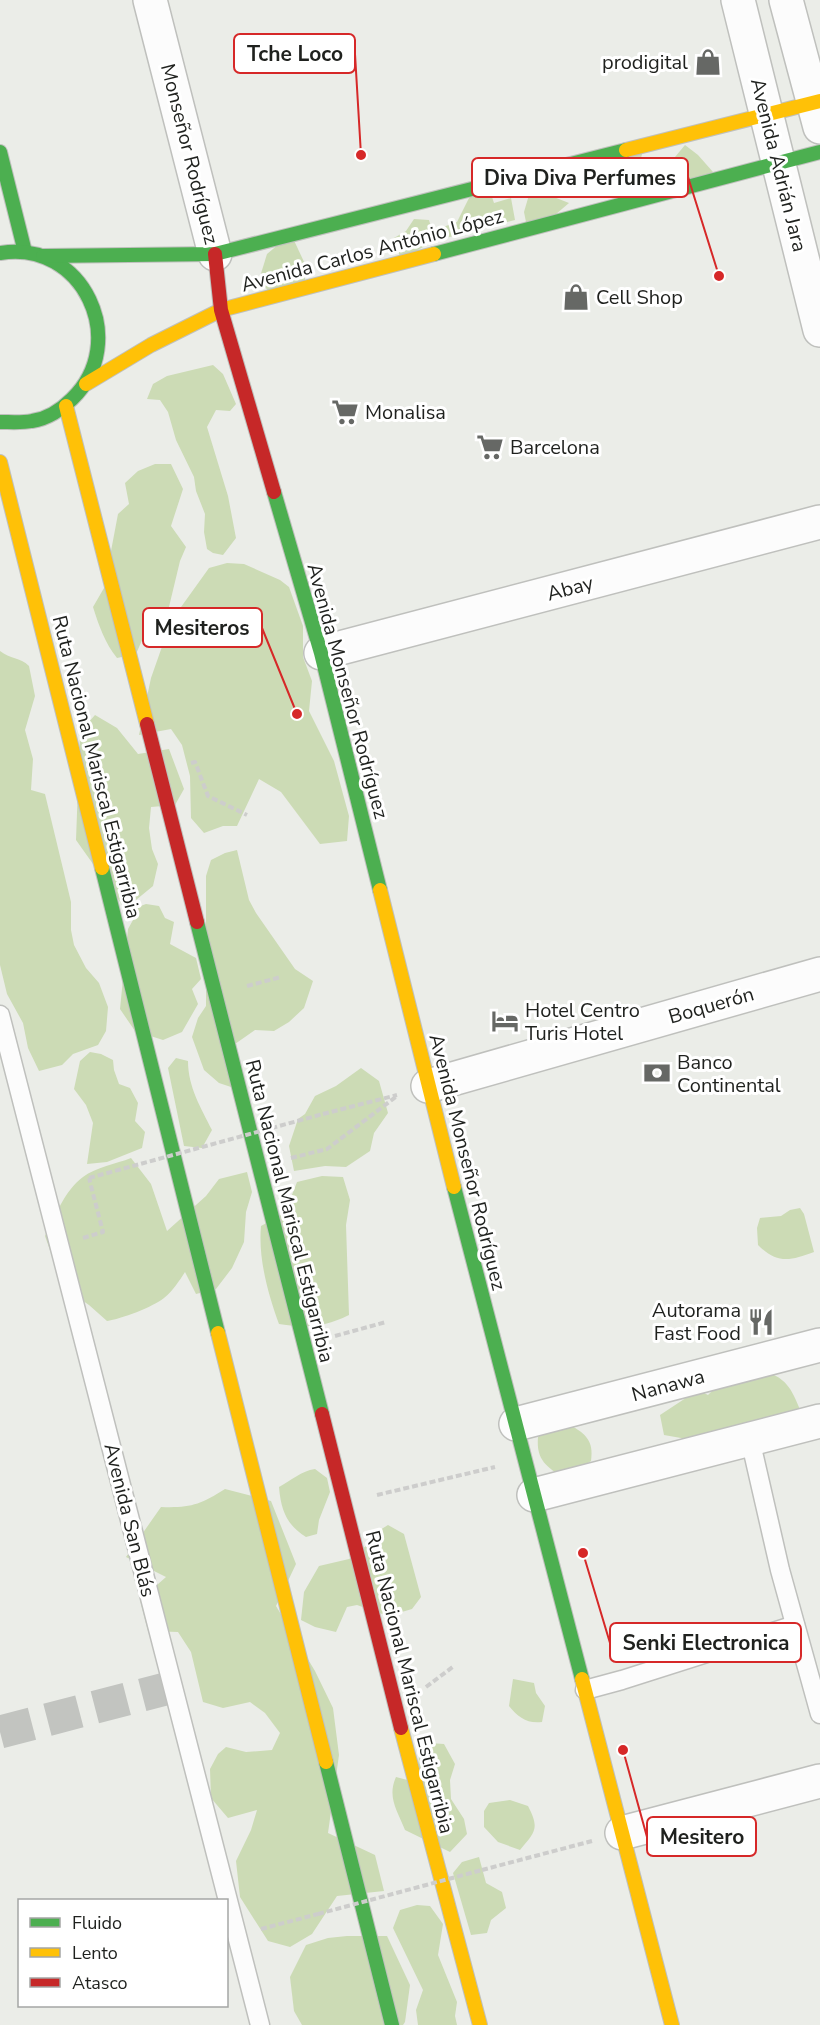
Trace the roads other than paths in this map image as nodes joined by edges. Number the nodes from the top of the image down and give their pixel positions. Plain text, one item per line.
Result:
1 (150, 0) edge
2 (738, 0) edge
3 (786, 0) edge
4 (818, 110) edge
5 (766, 114) junction
6 (820, 152) edge
7 (0, 153) edge
8 (778, 163) junction
9 (25, 252) junction
10 (0, 253) edge
11 (215, 254) junction
12 (43, 256) junction
13 (221, 310) junction
14 (820, 330) edge
15 (86, 384) junction
16 (66, 406) junction
17 (0, 422) edge
18 (0, 462) edge
19 (820, 522) edge
20 (321, 653) junction
21 (820, 974) edge
22 (0, 1015) edge
23 (428, 1086) junction
24 (820, 1345) edge
25 (820, 1421) edge
26 (516, 1424) junction
27 (750, 1439) junction
28 (534, 1496) junction
29 (795, 1625) junction
30 (585, 1690) junction
31 (820, 1714) edge
32 (820, 1781) edge
33 (622, 1833) junction
34 (227, 1899) edge
35 (228, 1901) edge
36 (260, 2025) edge
37 (392, 2025) edge
38 (480, 2025) edge
39 (672, 2025) edge

1 - 11 street, Monseñor Rodríguez
2 - 5 street, Avenida Adrián Jara
3 - 4 street
4 - 5 main road, Avenida Carlos António López
5 - 8 street, Avenida Adrián Jara
5 - 11 main road, Avenida Carlos António López
6 - 8 main road, Avenida Carlos António López
7 - 9 main road
8 - 13 main road, Avenida Carlos António López
8 - 14 street, Avenida Adrián Jara
9 - 10 main road
9 - 12 main road
11 - 12 main road, Avenida Carlos António López
11 - 13 main road, Monseñor Rodríguez
12 - 15 main road
13 - 15 main road, Avenida Carlos António López
13 - 20 main road, Avenida Monseñor Rodríguez
15 - 16 main road
16 - 17 main road
16 - 38 main road, Ruta Nacional Mariscal Estigarribia
18 - 37 main road, Ruta Nacional Mariscal Estigarribia
19 - 20 street, Abay
20 - 23 main road, Avenida Monseñor Rodríguez
21 - 23 street, Boquerón
22 - 34 lane, Avenida San Blás
23 - 26 main road, Avenida Monseñor Rodríguez
24 - 26 street, Nanawa
25 - 27 street
26 - 28 main road, Avenida Monseñor Rodríguez
27 - 28 street
27 - 29 lane
28 - 30 main road, Avenida Monseñor Rodríguez
29 - 30 lane
29 - 31 lane
30 - 33 main road, Avenida Monseñor Rodríguez
32 - 33 street
33 - 39 main road, Avenida Monseñor Rodríguez
35 - 36 lane, Avenida San Blás

